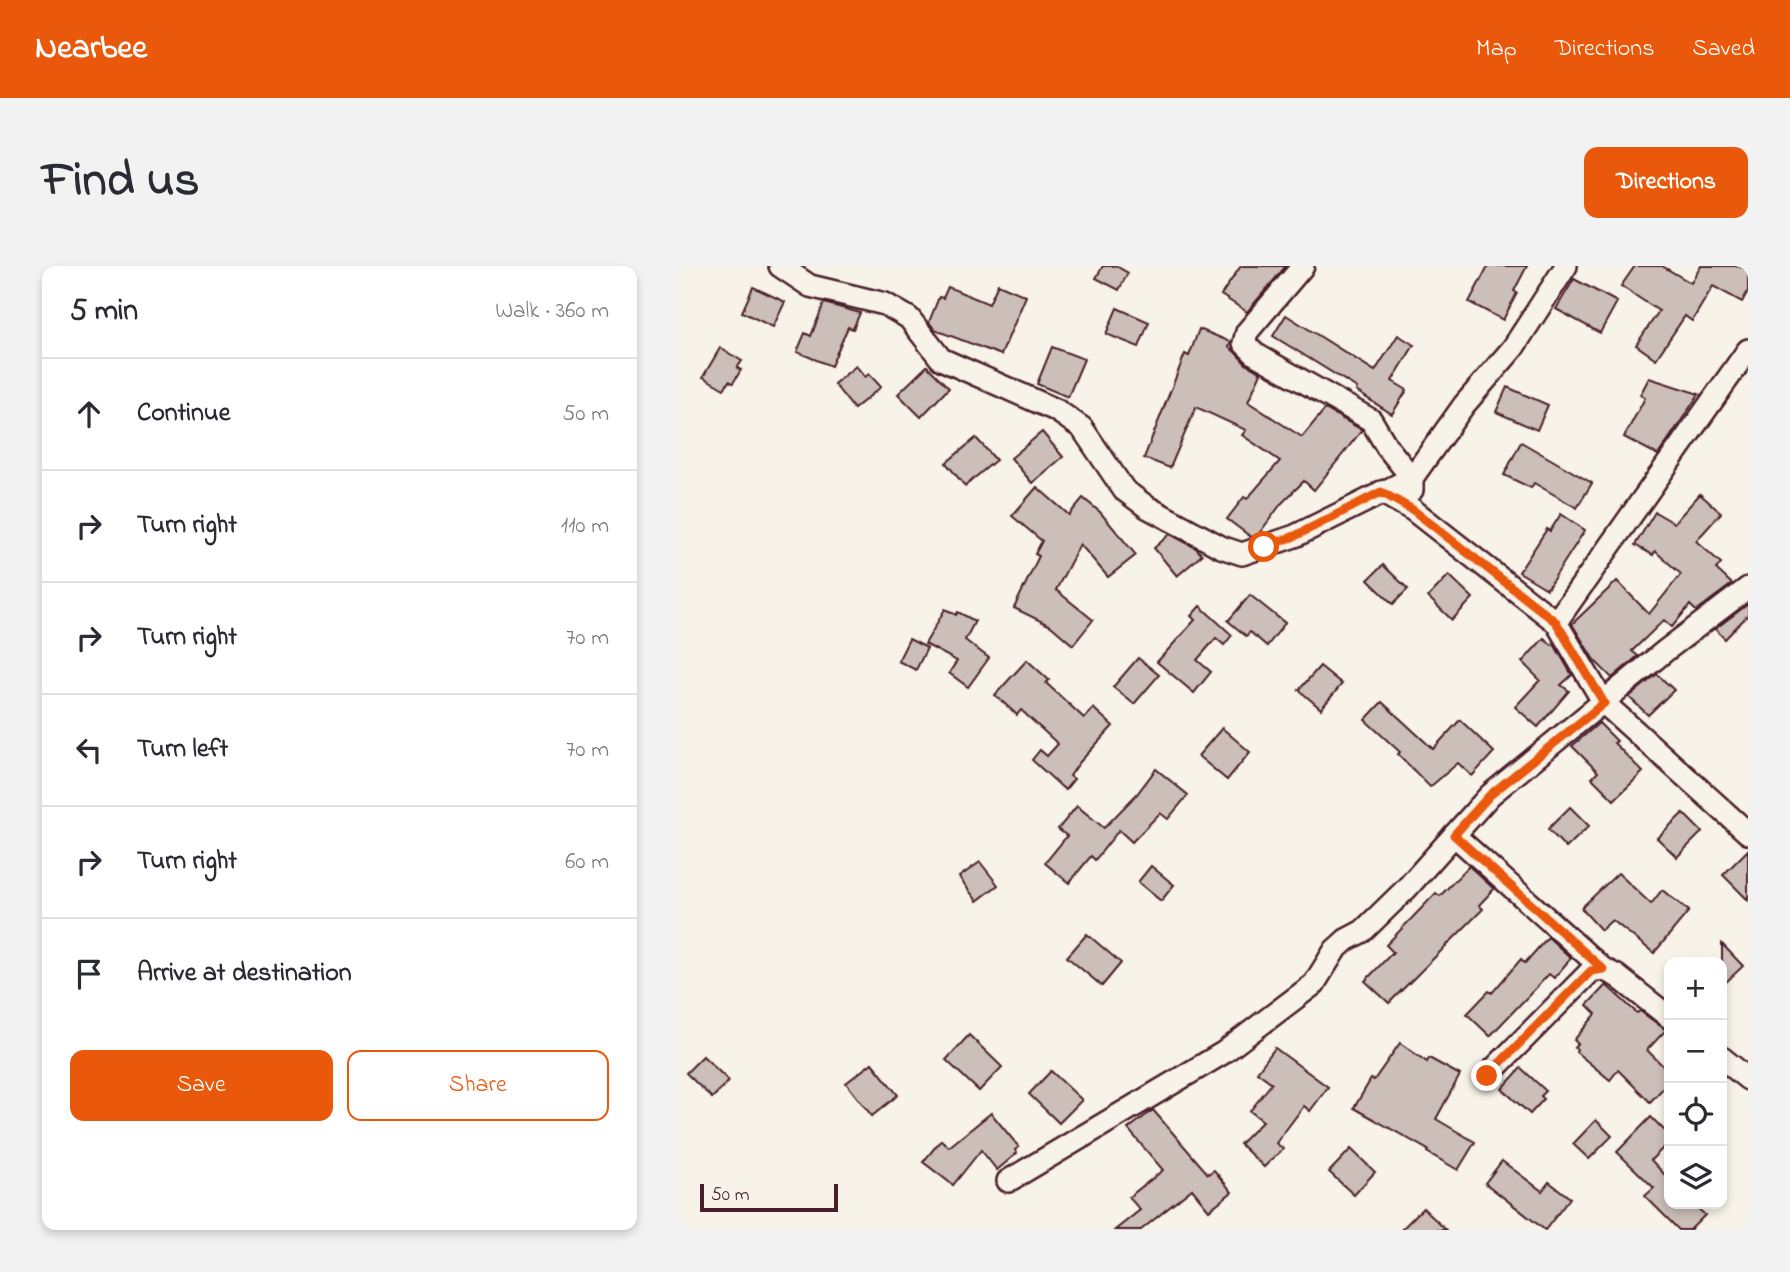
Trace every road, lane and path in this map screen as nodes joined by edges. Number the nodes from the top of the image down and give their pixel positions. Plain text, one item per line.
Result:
1 (780, 266) edge
2 (1303, 266) edge
3 (1566, 266) edge
4 (1748, 350) edge
5 (1412, 478) junction
6 (1381, 492) junction
7 (1413, 510) junction
8 (1748, 588) edge
9 (1556, 622) junction
10 (1604, 703) junction
11 (1748, 833) edge
12 (1454, 835) junction
13 (1603, 969) junction
14 (1664, 1013) edge
15 (1727, 1062) edge
16 (1487, 1076) dead end
17 (1748, 1079) edge
18 (1008, 1181) dead end

1 - 6 street
2 - 5 street
3 - 5 street
4 - 9 street
5 - 6 street
5 - 7 street
6 - 7 street
7 - 9 street
8 - 10 street
9 - 10 street
10 - 11 street
10 - 12 street
12 - 13 street
12 - 18 street
13 - 14 street
13 - 16 street
15 - 17 street

